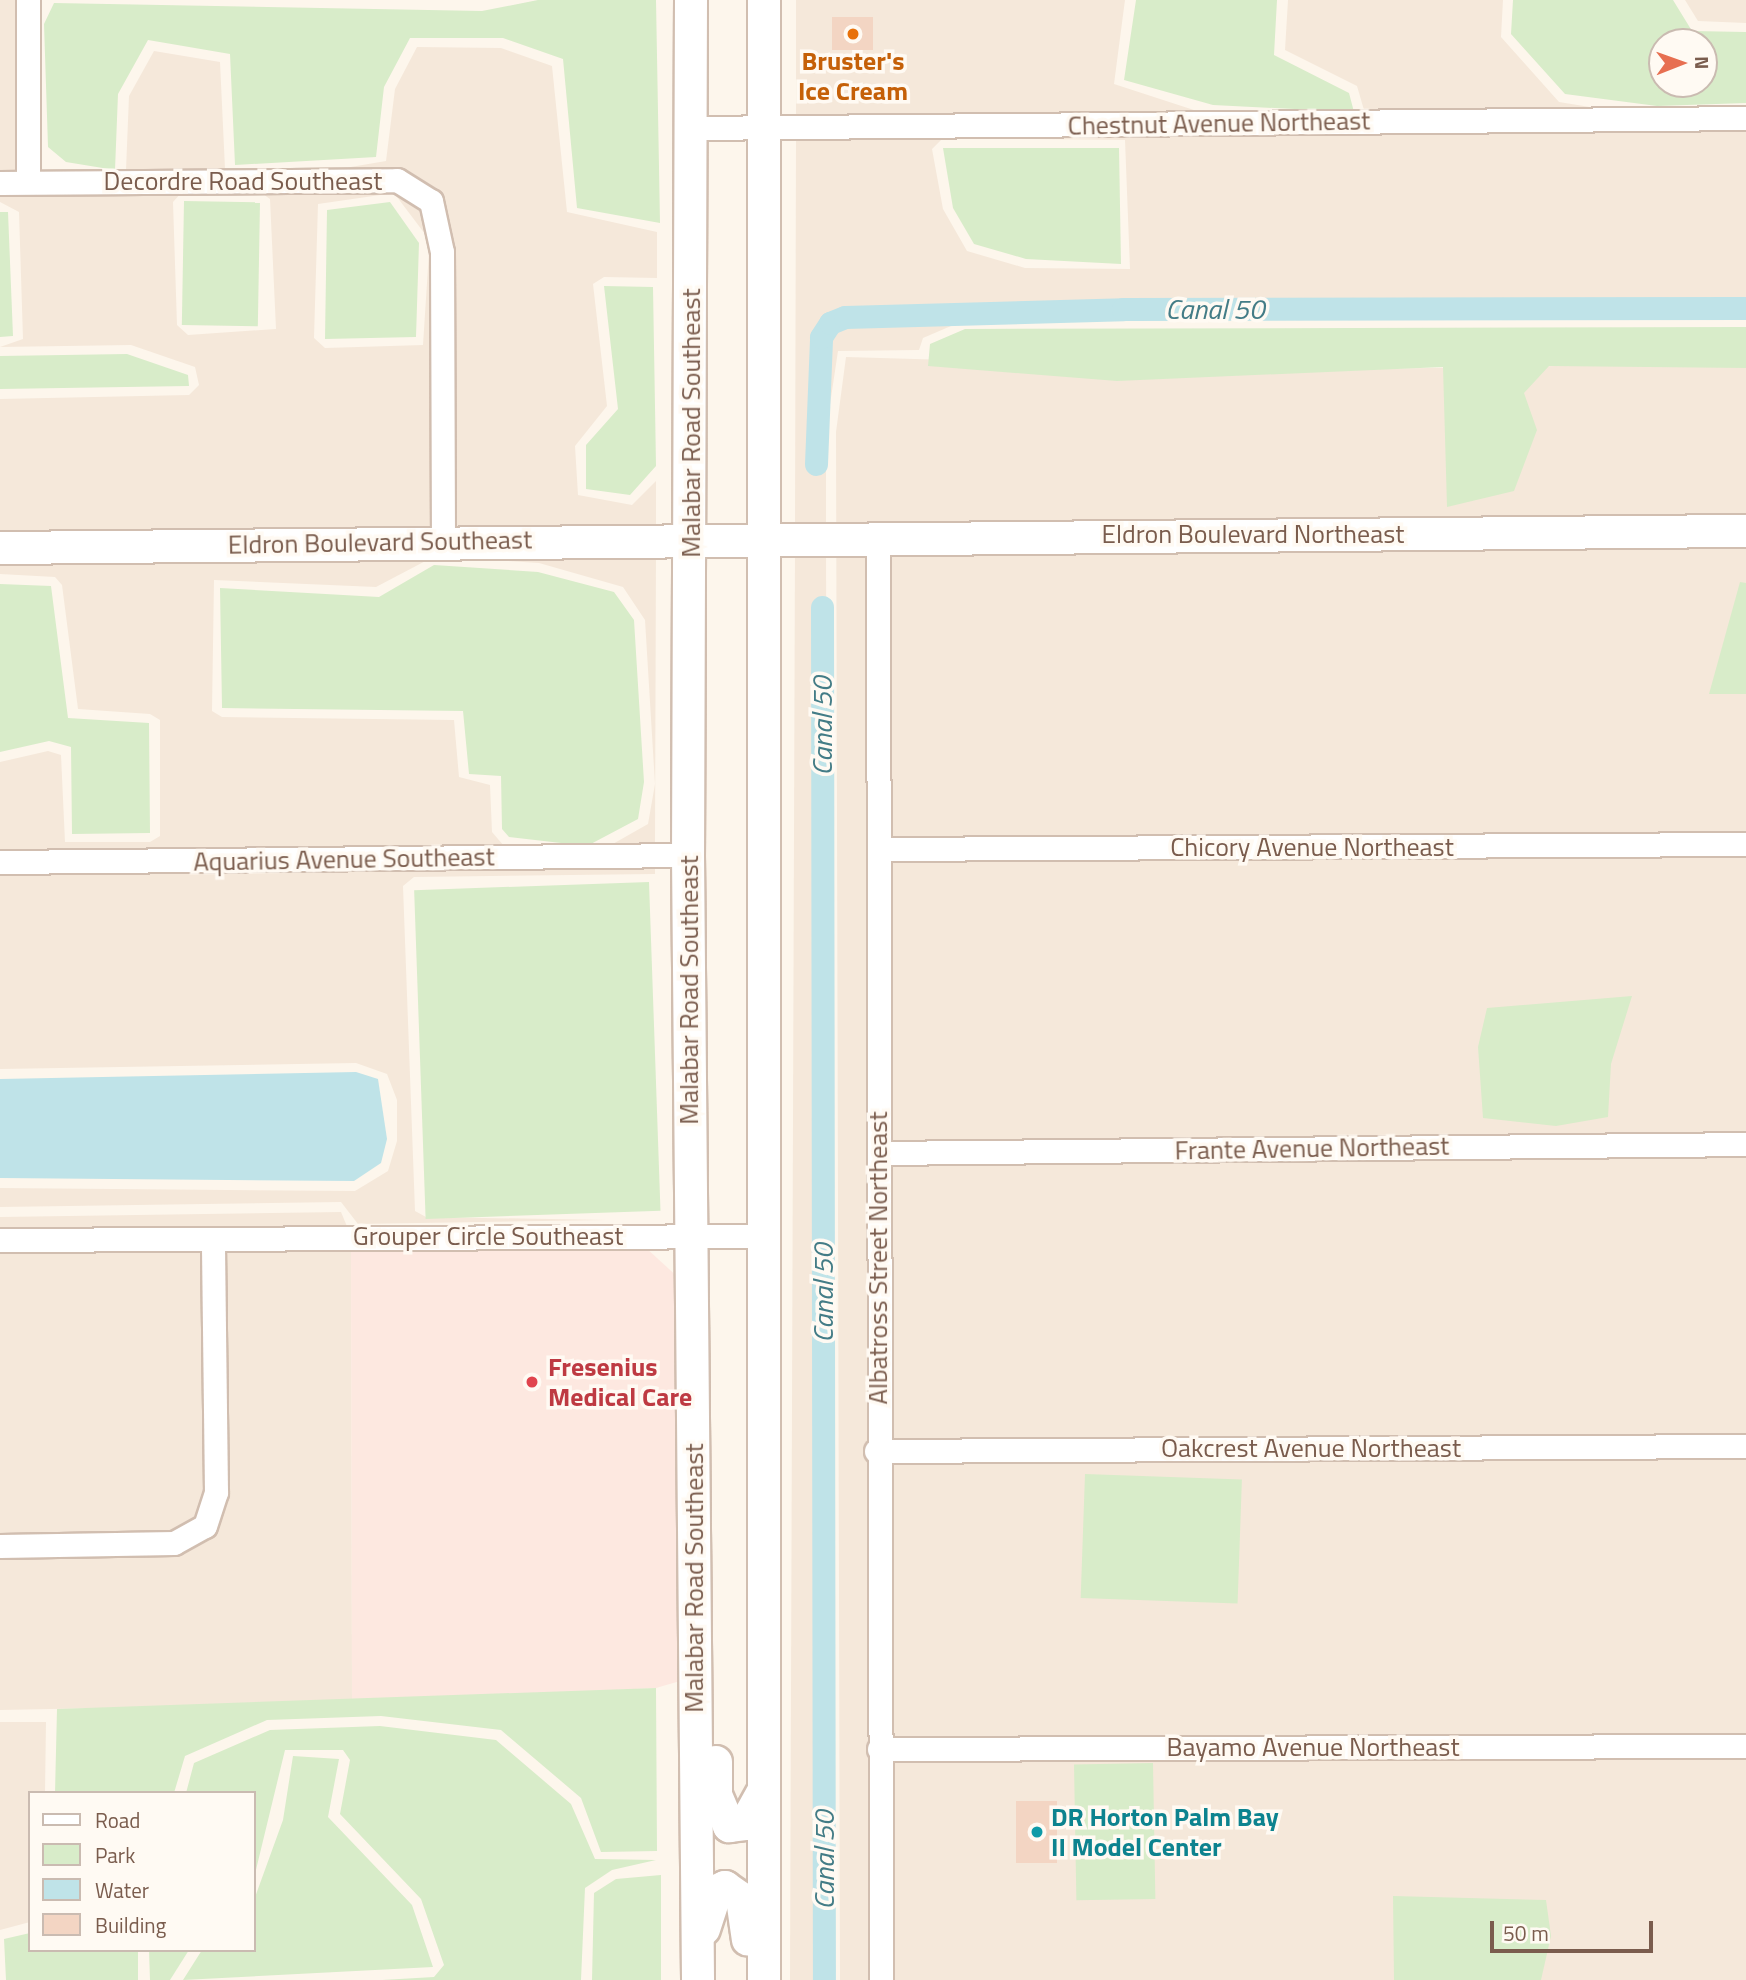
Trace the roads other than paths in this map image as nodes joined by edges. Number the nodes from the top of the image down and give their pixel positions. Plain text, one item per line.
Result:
1 (28, 0) edge
2 (691, 0) edge
3 (764, 0) edge
4 (1746, 118) edge
5 (764, 127) junction
6 (691, 128) junction
7 (28, 182) junction
8 (0, 183) edge
9 (1746, 531) edge
10 (759, 536) junction
11 (878, 536) junction
12 (691, 537) junction
13 (443, 542) junction
14 (0, 548) edge
15 (1746, 844) edge
16 (879, 849) junction
17 (688, 855) junction
18 (0, 862) edge
19 (1746, 1144) edge
20 (879, 1153) junction
21 (691, 1236) junction
22 (762, 1236) junction
23 (213, 1239) junction
24 (0, 1240) edge
25 (1746, 1446) edge
26 (876, 1451) junction
27 (0, 1546) edge
28 (693, 1569) junction
29 (1746, 1746) edge
30 (879, 1749) junction
31 (763, 1792) junction
32 (698, 1965) edge
33 (748, 1980) edge
34 (764, 1980) edge
35 (881, 1980) edge

1 - 7 street
2 - 6 main road, Malabar Road Southeast
3 - 5 main road
4 - 5 street, Chestnut Avenue Northeast
5 - 6 street, Chestnut Avenue Northeast
5 - 10 main road
6 - 12 main road, Malabar Road Southeast
7 - 8 street, Decordre Road Southeast
7 - 13 street, Decordre Road Southeast
9 - 11 main road, Eldron Boulevard Northeast
10 - 11 main road, Eldron Boulevard Northeast
10 - 12 main road, Eldron Boulevard Southeast
10 - 22 main road
11 - 16 street, Albatross Street Northeast
12 - 13 main road, Eldron Boulevard Southeast
12 - 17 main road, Malabar Road Southeast
13 - 14 main road, Eldron Boulevard Southeast
15 - 16 street, Chicory Avenue Northeast
16 - 20 street, Albatross Street Northeast
17 - 18 street, Aquarius Avenue Southeast
17 - 21 main road, Malabar Road Southeast
19 - 20 street, Frante Avenue Northeast
20 - 26 street, Albatross Street Northeast
21 - 22 street, Grouper Circle Southeast
21 - 23 street, Grouper Circle Southeast
21 - 28 main road, Malabar Road Southeast
22 - 31 main road
23 - 24 street, Grouper Circle Southeast
23 - 27 street
25 - 26 street, Oakcrest Avenue Northeast
26 - 30 street, Albatross Street Northeast
28 - 31 main road
28 - 32 main road, Malabar Road Southeast
29 - 30 street, Bayamo Avenue Northeast
30 - 35 street, Albatross Street Northeast
31 - 34 main road
32 - 33 main road

